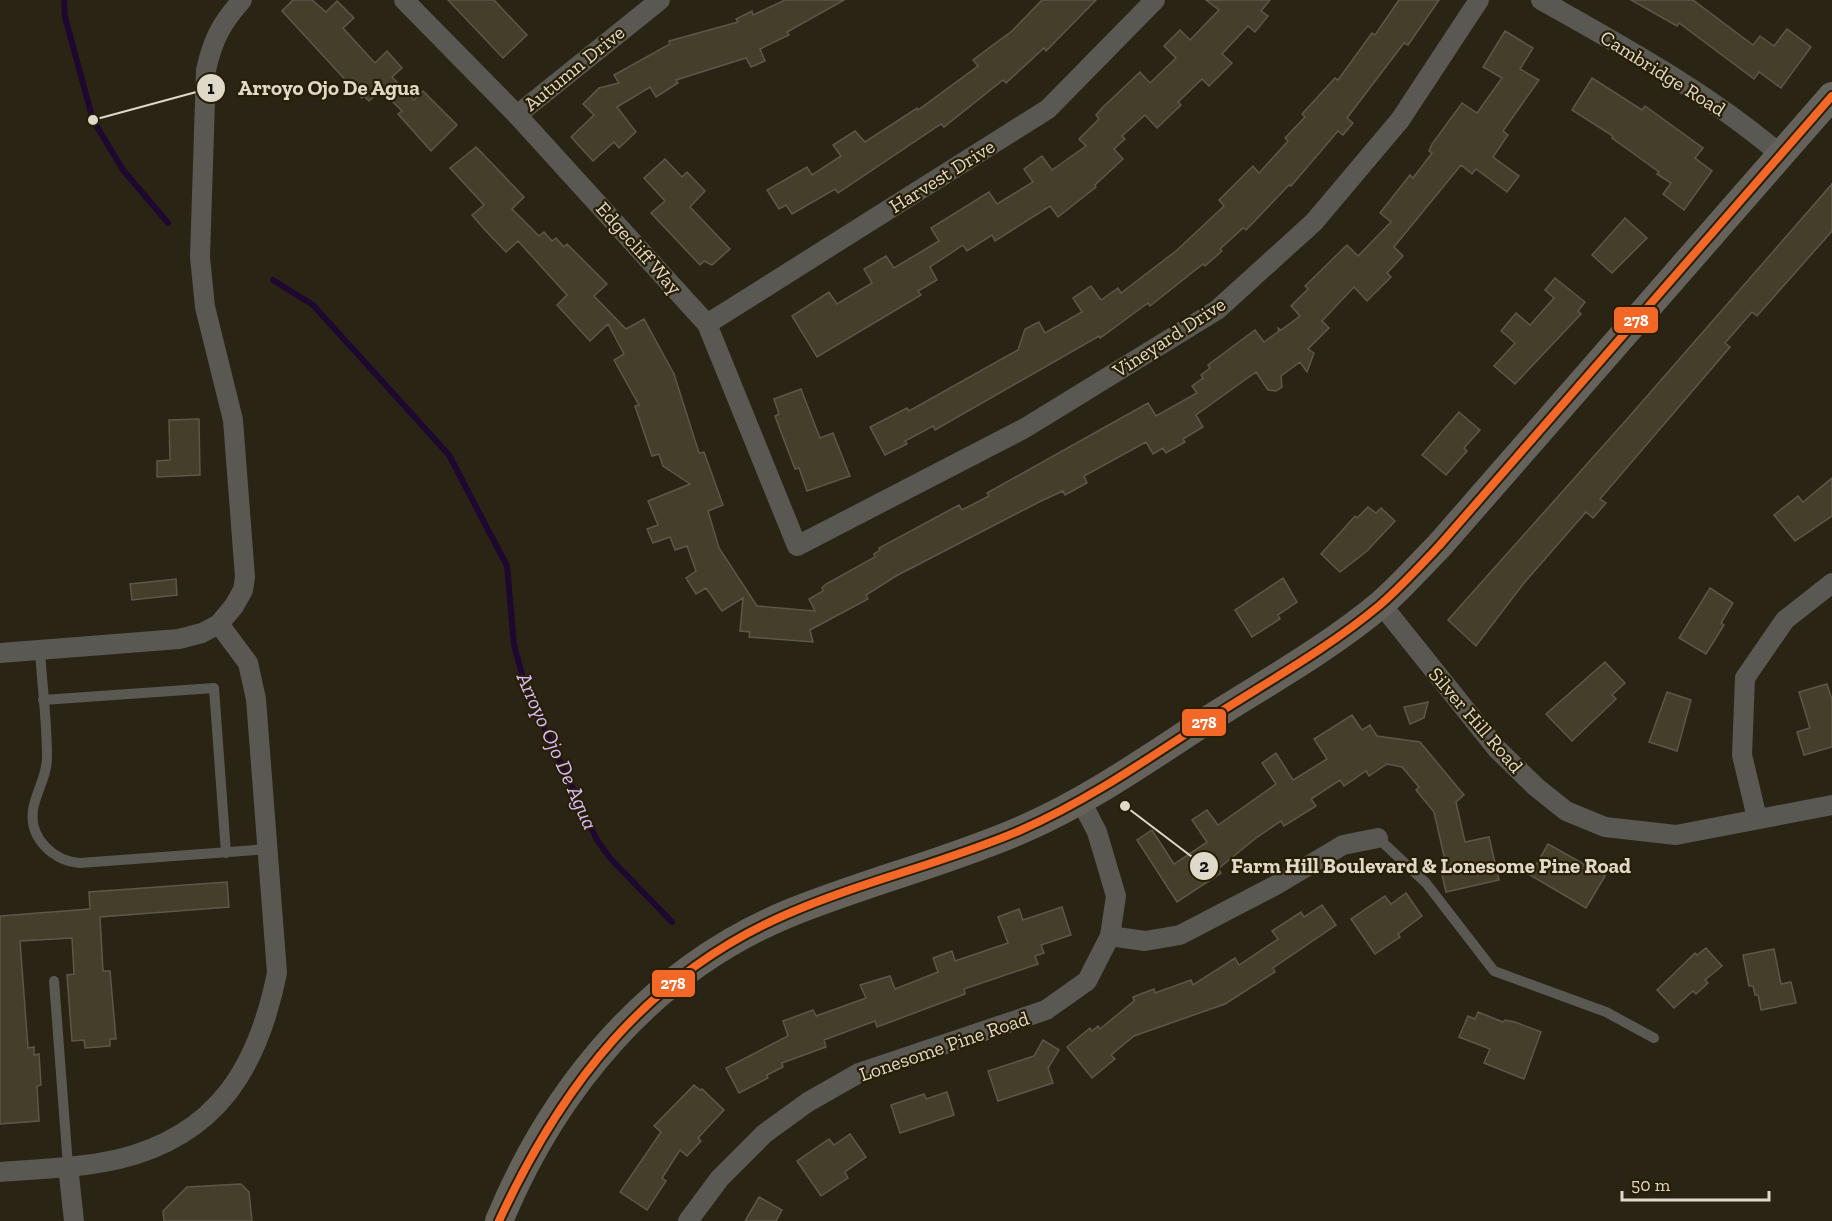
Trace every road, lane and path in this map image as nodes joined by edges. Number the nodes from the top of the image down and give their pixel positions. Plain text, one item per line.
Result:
1 (242, 0) edge
2 (404, 0) edge
3 (660, 0) edge
4 (1155, 0) edge
5 (1479, 0) edge
6 (1541, 0) edge
7 (1832, 96) edge
8 (517, 115) junction
9 (1780, 154) junction
10 (707, 324) junction
11 (798, 546) joint
12 (1832, 583) edge
13 (1381, 604) junction
14 (219, 624) junction
15 (40, 650) junction
16 (0, 652) edge
17 (43, 700) junction
18 (1081, 801) junction
19 (1832, 805) edge
20 (1757, 818) junction
21 (1378, 838) joint
22 (268, 849) junction
23 (226, 853) junction
24 (1110, 936) junction
25 (54, 981) dead end
26 (1654, 1038) dead end
27 (68, 1166) junction
28 (0, 1172) edge
29 (74, 1221) edge
30 (499, 1221) edge
31 (688, 1221) edge

1 - 14 street
2 - 8 street, Edgecliff Way
3 - 8 street, Autumn Drive
4 - 10 street, Harvest Drive
5 - 11 street, Vineyard Drive
6 - 9 street, Cambridge Road
7 - 9 main road
8 - 10 street, Edgecliff Way
9 - 13 main road
10 - 11 street, Edgecliff Way
12 - 20 street
13 - 18 main road
13 - 20 street, Silver Hill Road
14 - 15 street
14 - 22 street
15 - 16 street
15 - 17 lane
17 - 23 lane
17 - 23 lane
18 - 24 street, Lonesome Pine Road
18 - 30 main road
19 - 20 street, Silver Hill Road
21 - 24 street
21 - 26 lane
22 - 23 lane
22 - 27 street
24 - 31 street, Lonesome Pine Road
25 - 27 lane
27 - 28 street
27 - 29 street

